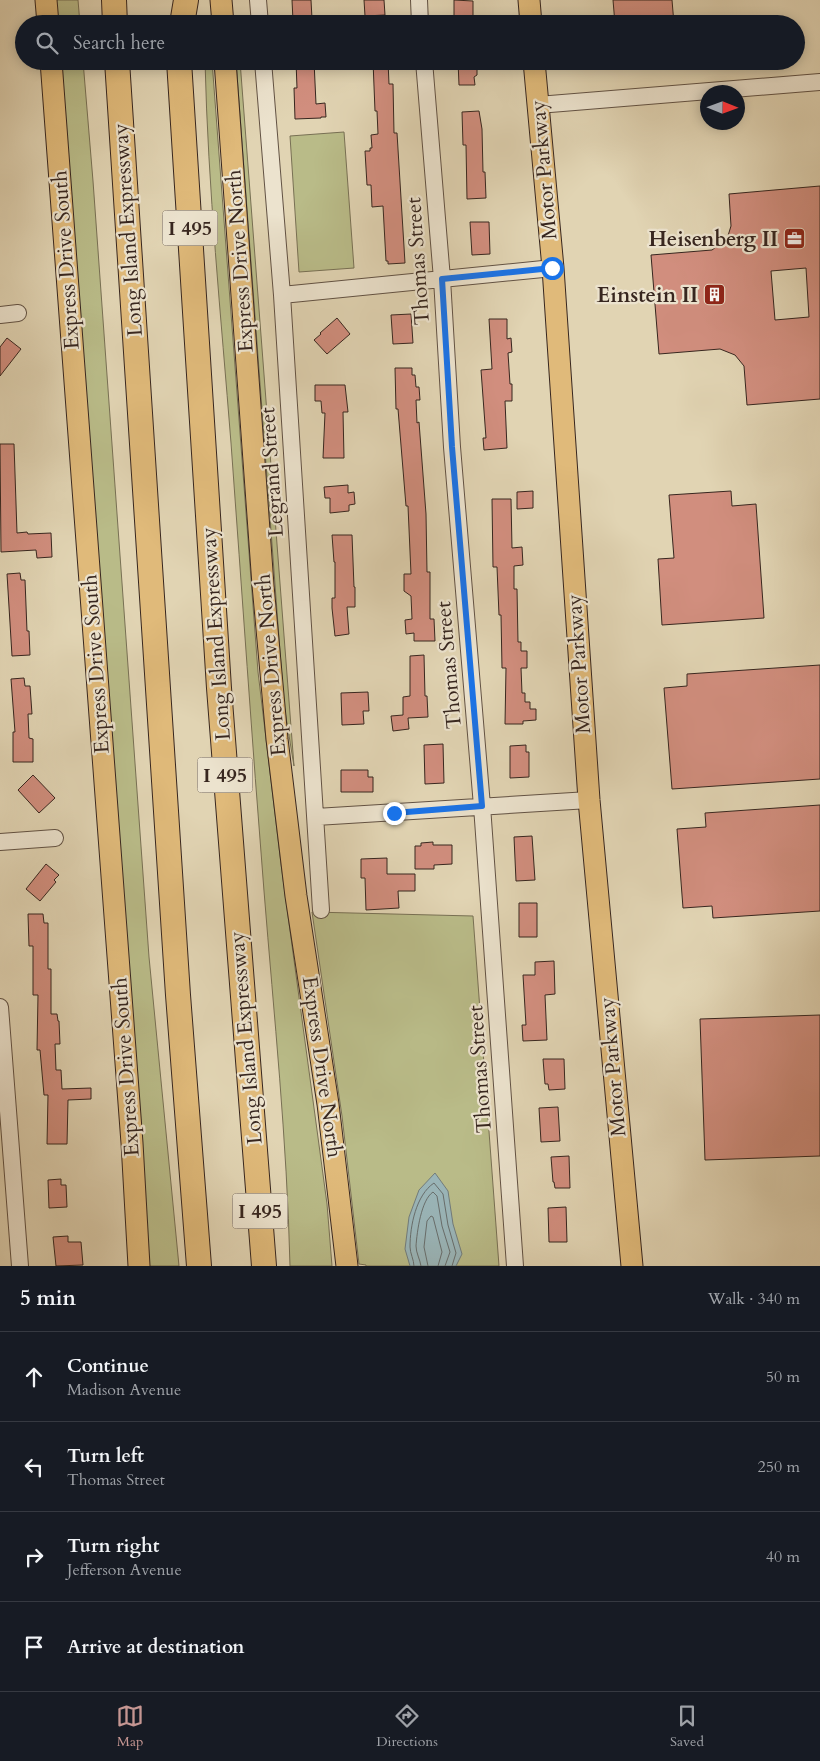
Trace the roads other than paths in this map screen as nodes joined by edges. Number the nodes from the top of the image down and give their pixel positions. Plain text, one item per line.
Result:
1 (46, 0) edge
2 (114, 0) edge
3 (174, 0) edge
4 (186, 0) edge
5 (221, 0) edge
6 (258, 0) edge
7 (418, 0) edge
8 (529, 0) edge
9 (47, 15) edge
10 (115, 15) edge
11 (175, 15) edge
12 (184, 15) edge
13 (222, 15) edge
14 (259, 15) edge
15 (419, 15) edge
16 (530, 15) edge
17 (52, 70) edge
18 (119, 70) edge
19 (180, 70) edge
20 (226, 70) edge
21 (264, 70) edge
22 (425, 70) edge
23 (535, 70) edge
24 (820, 82) edge
25 (538, 105) junction
26 (552, 268) junction
27 (442, 279) junction
28 (282, 295) junction
29 (18, 313) dead end
30 (0, 315) edge
31 (589, 800) junction
32 (482, 806) junction
33 (316, 817) junction
34 (55, 838) dead end
35 (0, 842) edge
36 (321, 910) dead end
37 (0, 1007) edge
38 (20, 1266) edge
39 (139, 1266) edge
40 (199, 1266) edge
41 (264, 1266) edge
42 (347, 1266) edge
43 (515, 1266) edge
44 (632, 1266) edge

1 - 9 main road
2 - 10 highway
3 - 11 highway
4 - 12 highway
5 - 13 main road
6 - 14 street
7 - 15 street
8 - 16 main road
17 - 39 main road, Express Drive South
18 - 40 highway, Long Island Expressway / I 495
19 - 41 highway, Long Island Expressway / I 495
20 - 42 main road, Express Drive North
21 - 28 street, Legrand Street
22 - 27 street, Thomas Street
23 - 25 main road, Motor Parkway
24 - 25 street
25 - 26 main road, Motor Parkway
26 - 27 street
26 - 31 main road, Motor Parkway
27 - 28 street
27 - 32 street, Thomas Street
28 - 33 street, Legrand Street
29 - 30 street
31 - 32 street
31 - 44 main road, Motor Parkway
32 - 33 street
32 - 43 street, Thomas Street
33 - 36 street, Legrand Street
34 - 35 street
37 - 38 street

